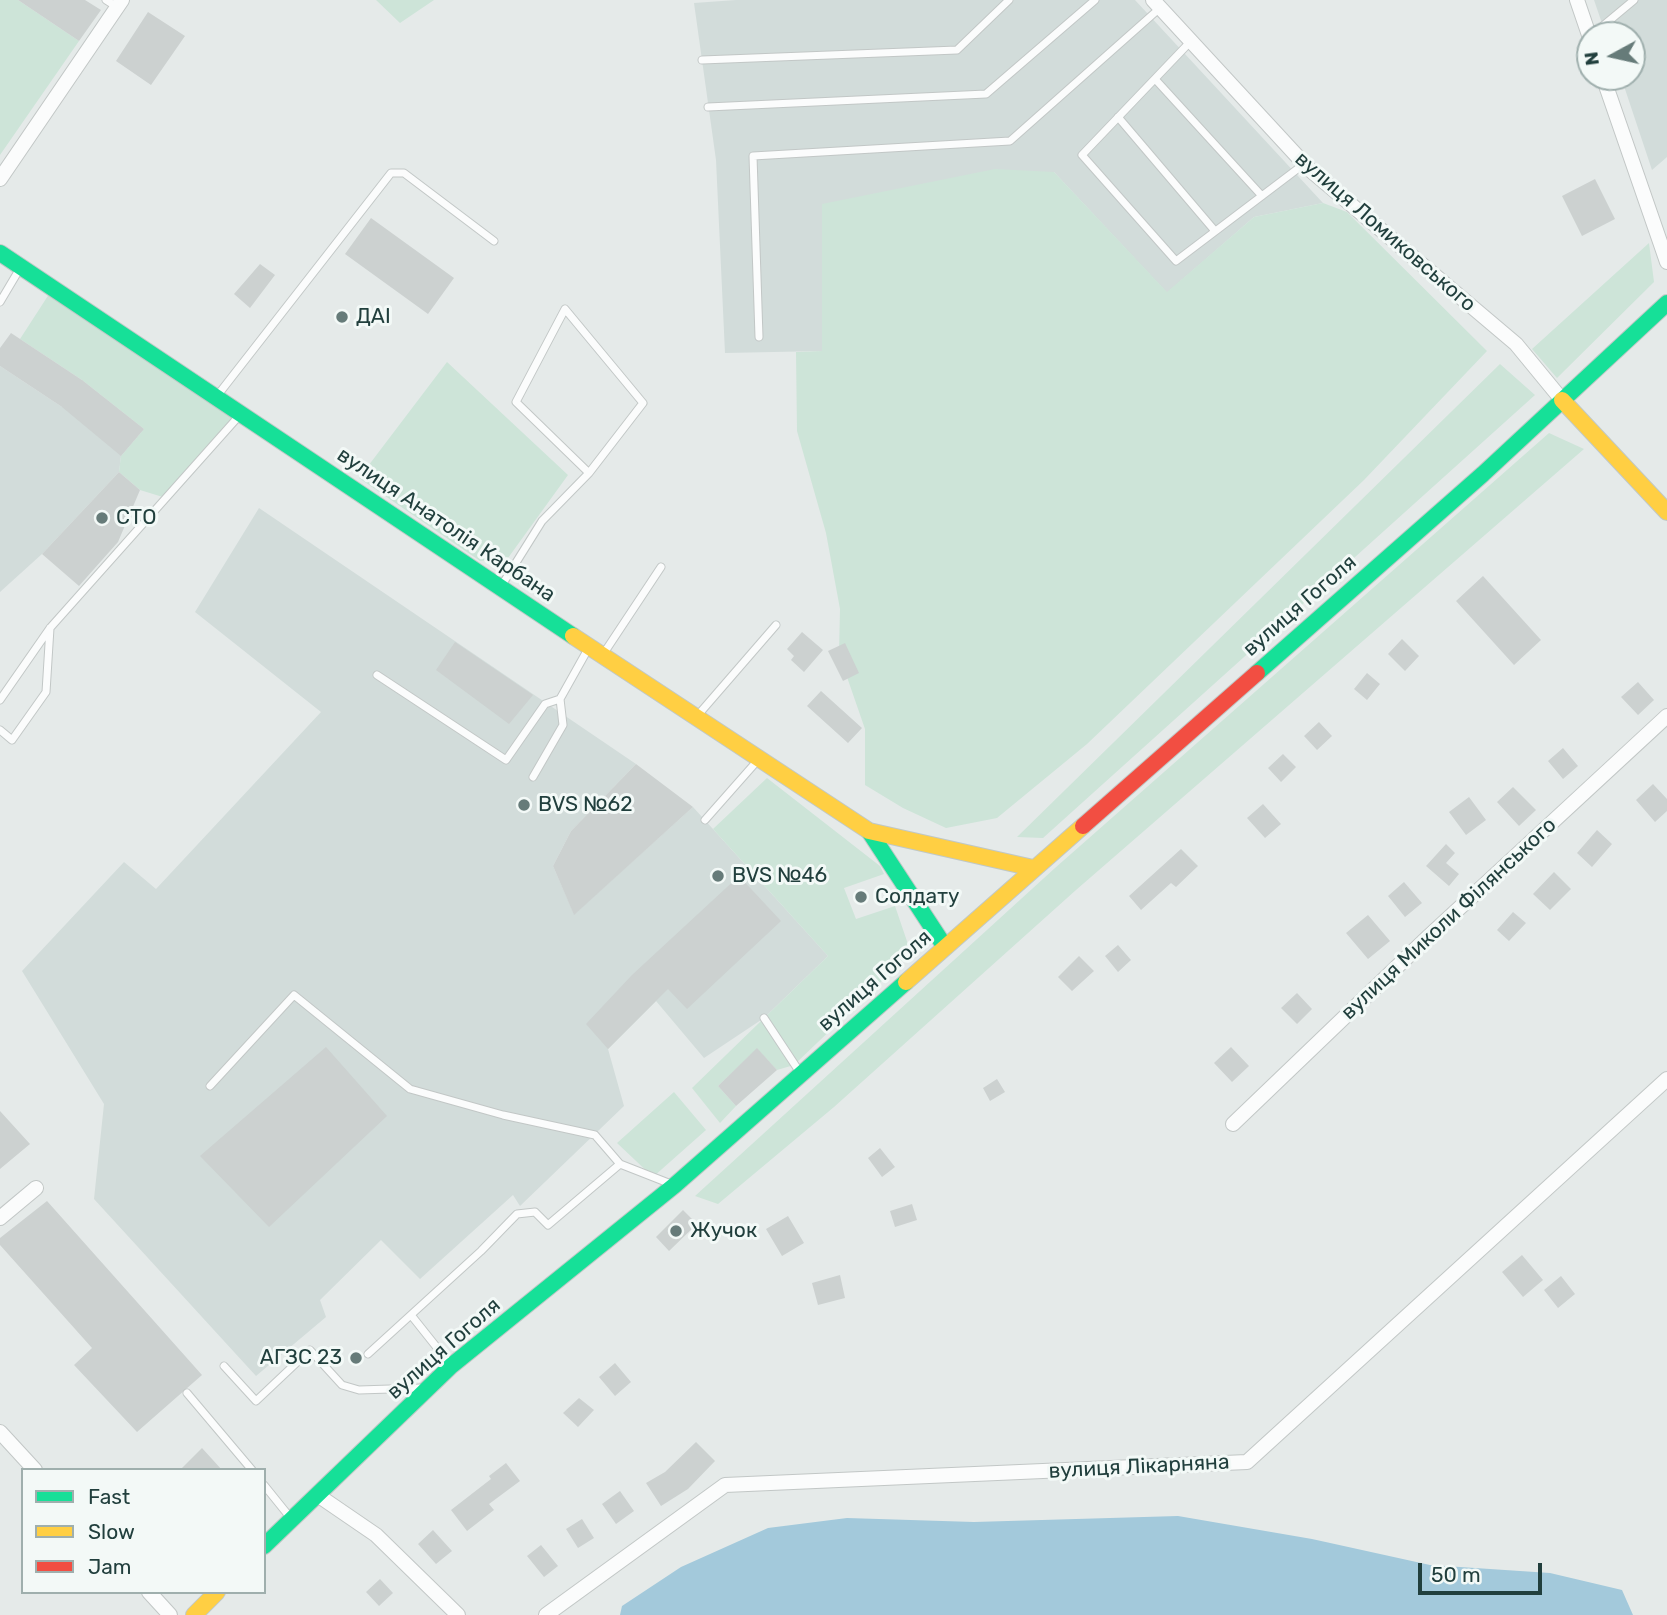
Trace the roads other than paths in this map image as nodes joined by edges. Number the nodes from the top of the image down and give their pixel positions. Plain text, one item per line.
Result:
1 (1009, 0) edge
2 (1095, 0) edge
3 (1577, 0) edge
4 (1634, 0) edge
5 (115, 2) edge
6 (1156, 4) edge
7 (1584, 21) edge
8 (1609, 21) edge
9 (1191, 41) junction
10 (702, 60) dead end
11 (1155, 79) junction
12 (1608, 91) edge
13 (708, 107) dead end
14 (1118, 117) junction
15 (1304, 164) junction
16 (0, 179) edge
17 (1262, 196) junction
18 (1215, 231) junction
19 (494, 241) dead end
20 (0, 253) edge
21 (1667, 262) edge
22 (22, 267) junction
23 (0, 302) edge
24 (1667, 303) edge
25 (759, 337) dead end
26 (217, 396) junction
27 (1562, 400) junction
28 (242, 413) junction
29 (589, 473) junction
30 (1667, 512) edge
31 (661, 567) dead end
32 (500, 588) junction
33 (776, 625) dead end
34 (50, 628) junction
35 (597, 650) junction
36 (377, 676) dead end
37 (0, 699) edge
38 (560, 699) junction
39 (697, 716) junction
40 (1667, 716) edge
41 (0, 730) edge
42 (759, 759) junction
43 (533, 777) dead end
44 (705, 820) dead end
45 (869, 831) junction
46 (1033, 868) junction
47 (946, 947) junction
48 (764, 1018) dead end
49 (802, 1074) junction
50 (1667, 1079) edge
51 (211, 1086) dead end
52 (1233, 1124) dead end
53 (620, 1164) junction
54 (675, 1185) junction
55 (36, 1188) dead end
56 (0, 1218) edge
57 (411, 1315) junction
58 (368, 1354) dead end
59 (224, 1366) dead end
60 (452, 1366) junction
61 (428, 1388) junction
62 (187, 1393) dead end
63 (0, 1432) edge
64 (33, 1468) edge
65 (250, 1468) edge
66 (266, 1488) edge
67 (319, 1496) junction
68 (292, 1520) junction
69 (266, 1544) edge
70 (151, 1594) edge
71 (215, 1594) edge
72 (170, 1615) edge
73 (194, 1615) edge
74 (458, 1615) edge
75 (546, 1615) edge

1 - 10 lane
2 - 13 lane
3 - 7 street
4 - 8 lane
5 - 16 street
6 - 9 street, вулиця Ломиковського
6 - 25 lane
9 - 11 lane
9 - 15 street, вулиця Ломиковського
11 - 14 lane
11 - 17 lane
12 - 21 street
14 - 18 lane
14 - 18 lane
15 - 17 lane
15 - 27 street, вулиця Ломиковського
17 - 18 lane
19 - 26 lane
20 - 22 street, вулиця Анатолія Карбана
22 - 23 lane
22 - 26 street, вулиця Анатолія Карбана
24 - 27 street, вулиця Гоголя
26 - 28 street, вулиця Анатолія Карбана
27 - 30 street
27 - 46 street, вулиця Гоголя
28 - 32 street, вулиця Анатолія Карбана
28 - 34 lane
29 - 29 lane
29 - 32 lane
31 - 35 lane
32 - 35 street, вулиця Анатолія Карбана
33 - 39 lane
34 - 37 lane
34 - 41 lane
35 - 38 lane
35 - 39 street, вулиця Анатолія Карбана
36 - 38 lane
38 - 43 lane
39 - 42 street, вулиця Анатолія Карбана
40 - 52 street, вулиця Миколи Філянського
42 - 44 lane
42 - 45 street, вулиця Анатолія Карбана
45 - 46 street
45 - 47 street
46 - 47 street, вулиця Гоголя
47 - 49 street, вулиця Гоголя
48 - 49 lane
49 - 54 street, вулиця Гоголя
50 - 75 street, вулиця Лікарняна
51 - 53 lane
53 - 54 lane
53 - 57 lane
54 - 60 street, вулиця Гоголя
55 - 56 street
57 - 58 lane
57 - 60 lane
59 - 61 lane
60 - 61 street, вулиця Гоголя
61 - 67 street, вулиця Гоголя
62 - 65 lane
63 - 64 street
66 - 68 lane
67 - 68 street, вулиця Гоголя
67 - 74 street
68 - 69 street, вулиця Гоголя
70 - 72 street
71 - 73 street

